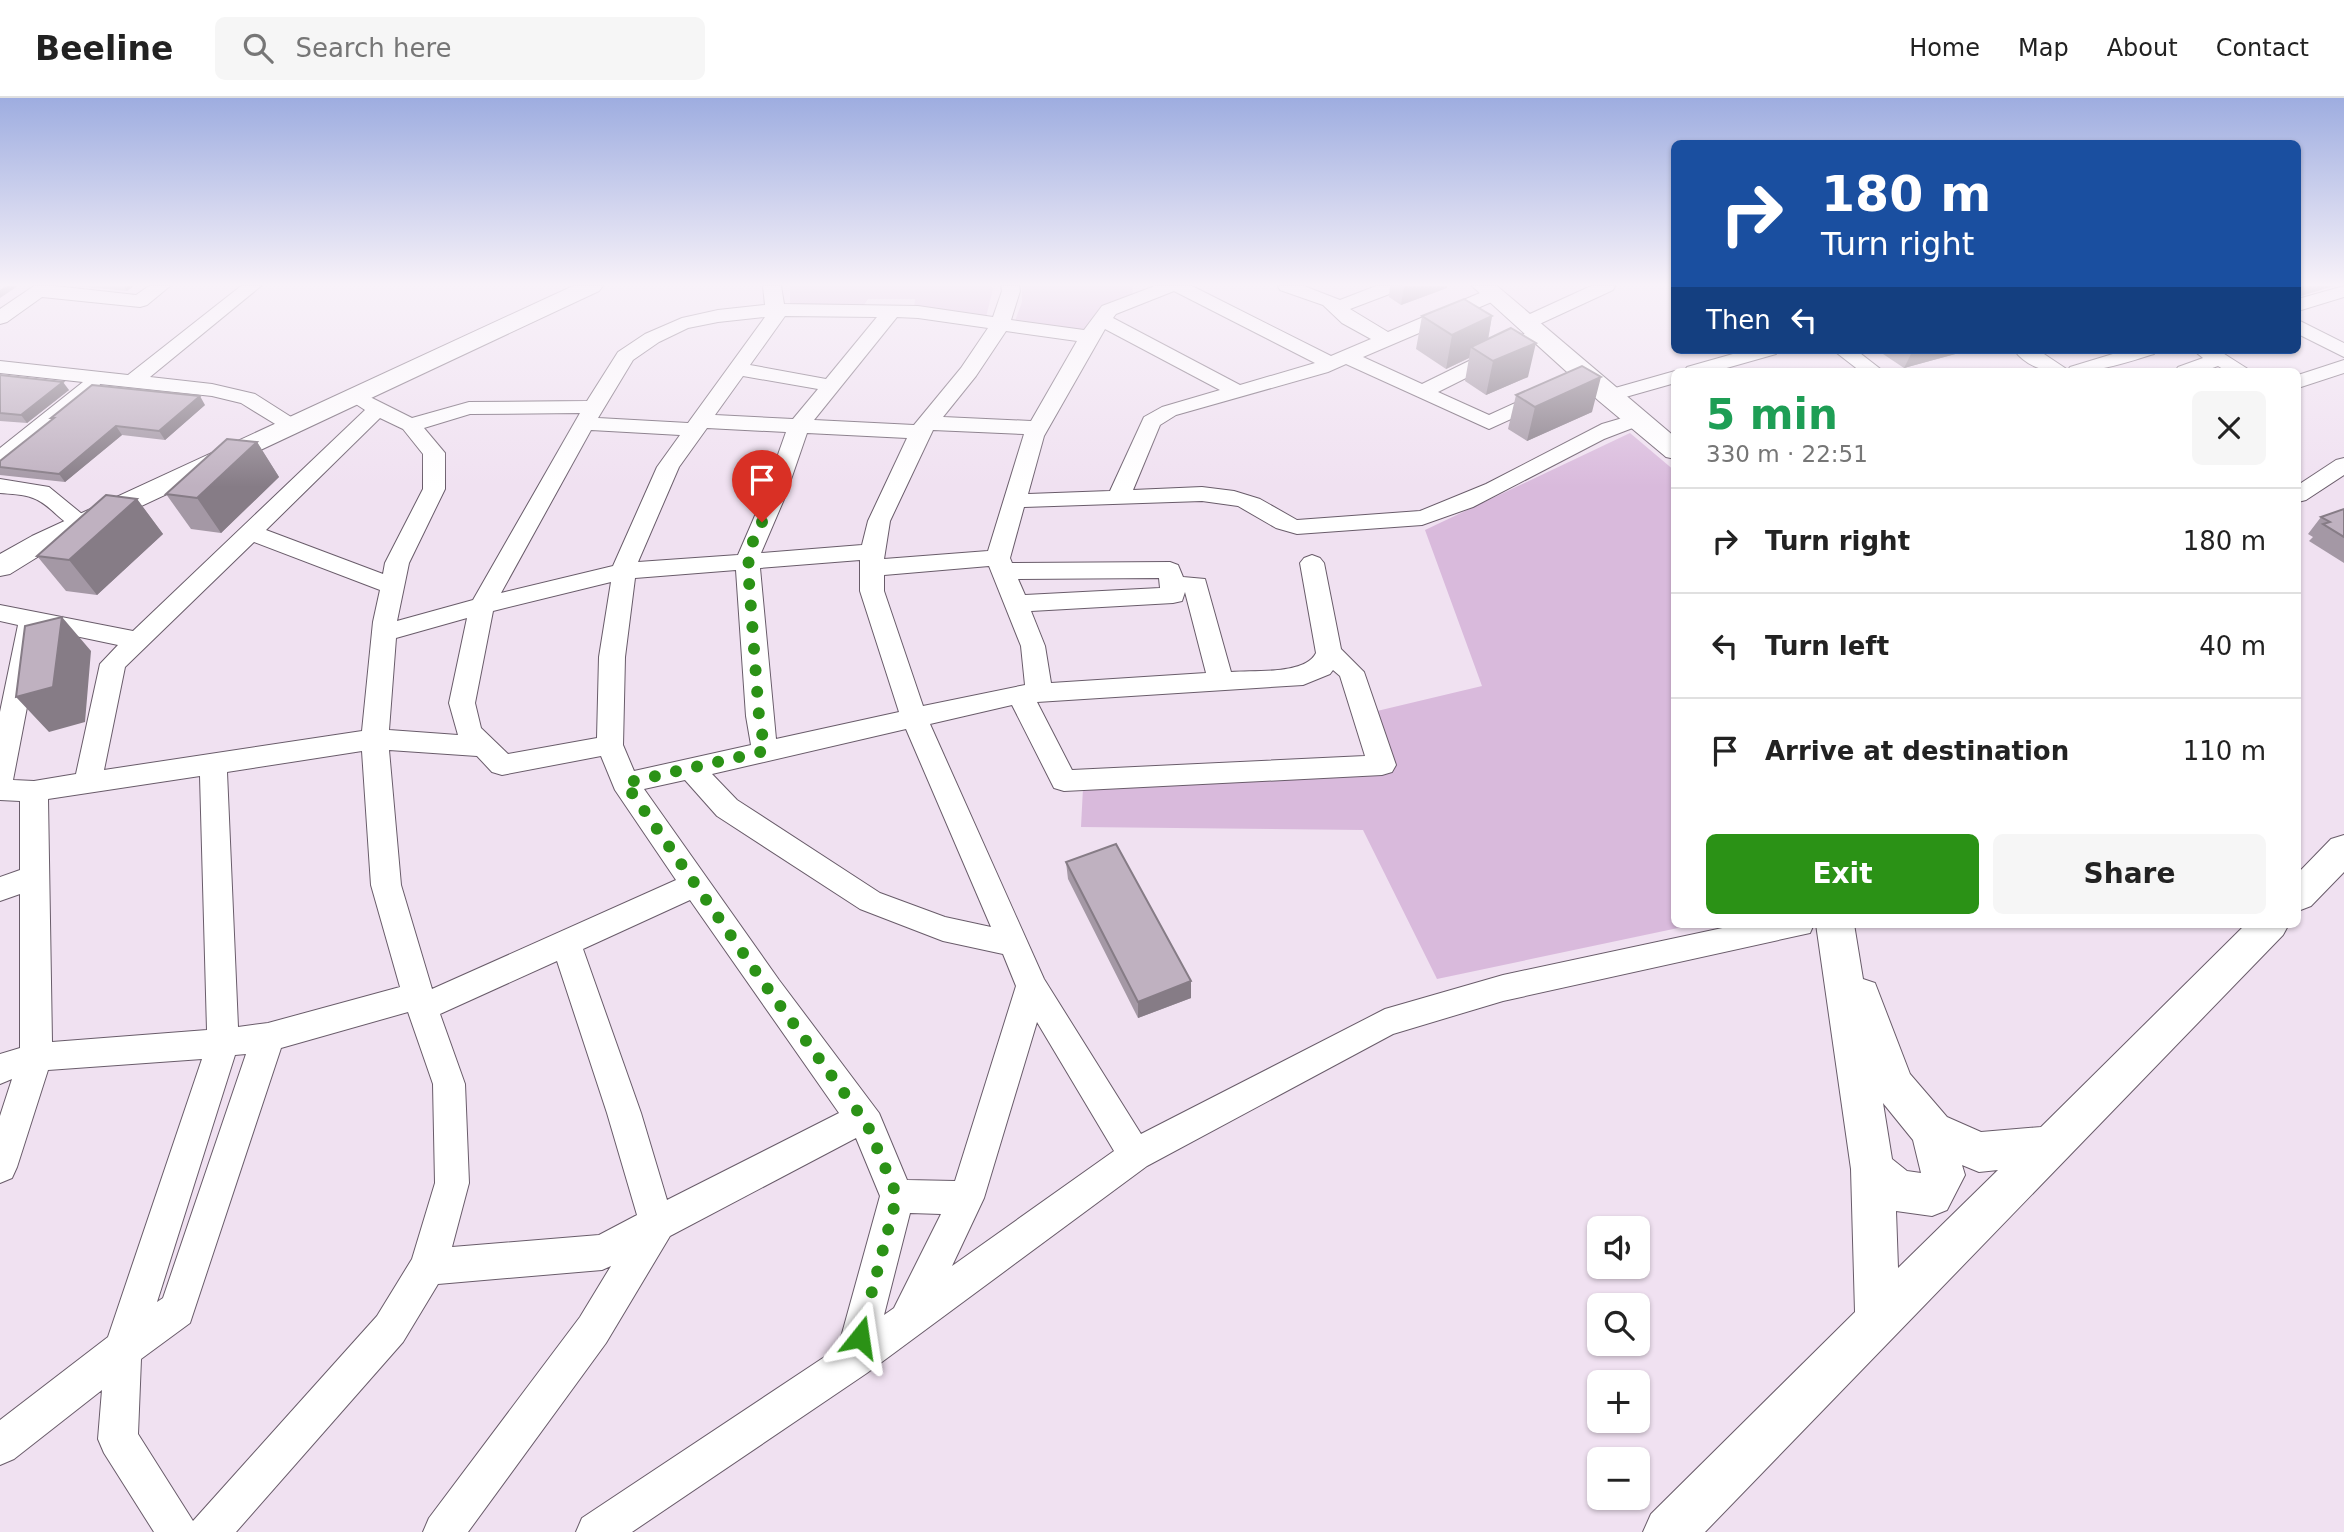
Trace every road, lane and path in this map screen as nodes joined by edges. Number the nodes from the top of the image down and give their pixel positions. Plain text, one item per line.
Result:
1 (168, 353) edge
2 (463, 353) edge
3 (630, 353) edge
4 (750, 353) edge
5 (858, 353) edge
6 (981, 353) edge
7 (1082, 353) edge
8 (1150, 353) edge
9 (1324, 353) edge
10 (1356, 353) edge
11 (1489, 353) edge
12 (1560, 353) edge
13 (1755, 354) edge
14 (1849, 354) edge
15 (2030, 354) edge
16 (2114, 354) edge
17 (2211, 355) edge
18 (1339, 360) junction
19 (1705, 368) edge
20 (1869, 368) edge
21 (2053, 368) edge
22 (2084, 368) edge
23 (2138, 368) edge
24 (2190, 368) edge
25 (2235, 368) edge
26 (739, 369) junction
27 (2340, 371) edge
28 (5, 372) edge
29 (1587, 377) junction
30 (100, 378) junction
31 (1671, 378) edge
32 (2301, 381) edge
33 (132, 382) junction
34 (832, 386) junction
35 (1237, 391) junction
36 (1422, 392) junction
37 (1608, 396) junction
38 (367, 403) junction
39 (589, 415) junction
40 (1636, 420) junction
41 (410, 425) junction
42 (699, 425) junction
43 (292, 426) junction
44 (799, 426) junction
45 (924, 427) junction
46 (1038, 428) junction
47 (1671, 448) edge
48 (0, 459) edge
49 (2344, 465) edge
50 (0, 486) edge
51 (2301, 493) edge
52 (1118, 499) junction
53 (1013, 501) junction
54 (82, 523) junction
55 (250, 532) junction
56 (749, 560) junction
57 (872, 560) junction
58 (1311, 563) dead end
59 (1000, 564) junction
60 (0, 567) edge
61 (624, 571) junction
62 (1172, 584) junction
63 (393, 586) junction
64 (1016, 604) junction
65 (482, 606) junction
66 (0, 614) edge
67 (31, 620) junction
68 (384, 633) junction
69 (137, 640) junction
70 (1329, 653) junction
71 (1221, 682) junction
72 (1030, 694) junction
73 (914, 717) junction
74 (374, 739) junction
75 (610, 745) junction
76 (484, 747) junction
77 (765, 751) junction
78 (213, 764) junction
79 (690, 768) junction
80 (0, 779) edge
81 (88, 783) junction
82 (625, 783) junction
83 (0, 790) edge
84 (34, 791) junction
85 (2344, 849) edge
86 (35, 877) junction
87 (696, 884) junction
88 (0, 889) edge
89 (2301, 893) edge
90 (1780, 928) edge
91 (1837, 928) edge
92 (1837, 928) edge
93 (2266, 928) edge
94 (565, 943) junction
95 (1013, 944) junction
96 (1032, 986) junction
97 (420, 1002) junction
98 (268, 1037) junction
99 (223, 1043) junction
100 (36, 1057) junction
101 (0, 1069) edge
102 (862, 1118) junction
103 (1932, 1132) junction
104 (2051, 1146) junction
105 (1135, 1155) junction
106 (0, 1167) edge
107 (1872, 1168) junction
108 (897, 1196) junction
109 (967, 1198) junction
110 (657, 1224) junction
111 (428, 1266) junction
112 (908, 1320) junction
113 (1878, 1322) junction
114 (123, 1349) junction
115 (853, 1360) junction
116 (0, 1446) edge
117 (177, 1532) edge
118 (209, 1532) edge
119 (443, 1532) edge
120 (596, 1532) edge
121 (1669, 1532) edge

1 - 33 street
2 - 38 main road
3 - 39 street
4 - 26 street
5 - 34 street
6 - 45 street
7 - 46 street
8 - 35 street
9 - 18 street
10 - 18 street
11 - 36 street
12 - 29 main road
13 - 19 street
14 - 20 street
15 - 21 street
16 - 22 street
16 - 23 street
17 - 24 street
17 - 25 street
18 - 35 street
18 - 36 street
26 - 34 street
26 - 42 street
27 - 32 street
28 - 30 street
29 - 36 street
29 - 37 main road
30 - 33 street
30 - 48 street
31 - 37 street
33 - 43 street
34 - 44 street
35 - 52 street
37 - 40 main road
38 - 41 street
38 - 43 main road
38 - 55 street
39 - 41 street
39 - 42 street
39 - 65 street
40 - 47 main road
40 - 52 street
41 - 63 street
42 - 44 street
42 - 61 street
43 - 54 main road
44 - 45 street
44 - 56 street
45 - 46 street
45 - 57 street
46 - 53 street
49 - 51 street
50 - 54 street
52 - 53 street
53 - 59 street
54 - 60 main road
55 - 63 street
55 - 69 street
56 - 57 street
56 - 61 street
56 - 77 street
57 - 59 street
57 - 73 street
58 - 70 street
59 - 62 street
59 - 64 street
61 - 65 street
61 - 75 street
62 - 64 street
62 - 71 street
63 - 68 street
64 - 72 street
65 - 68 street
65 - 76 street
66 - 67 street
67 - 69 street
67 - 80 street
68 - 74 street
69 - 81 street
70 - 71 street
70 - 72 street
71 - 72 street
72 - 73 street
73 - 77 street
73 - 95 street
74 - 76 street
74 - 78 street
74 - 97 street
75 - 76 street
75 - 82 street
77 - 79 street
78 - 81 street
78 - 99 street
79 - 82 street
79 - 95 street
81 - 84 street
82 - 87 street
83 - 84 street
84 - 86 street
85 - 89 main road
86 - 88 street
86 - 100 street
87 - 94 street
87 - 102 street
90 - 105 street
91 - 103 main road
92 - 107 main road
93 - 104 main road
94 - 97 street
94 - 110 street
95 - 96 street
96 - 105 street
96 - 109 street
97 - 98 street
97 - 111 street
98 - 99 street
98 - 114 street
99 - 100 street
99 - 114 street
100 - 101 street
100 - 106 street
102 - 108 street
102 - 110 street
103 - 104 main road
103 - 107 main road
104 - 113 main road
105 - 112 street
107 - 113 main road
108 - 109 street
108 - 115 street
109 - 112 street
110 - 111 street
110 - 119 street
111 - 118 street
112 - 115 street
113 - 121 main road
114 - 116 street
114 - 117 street
115 - 120 street

